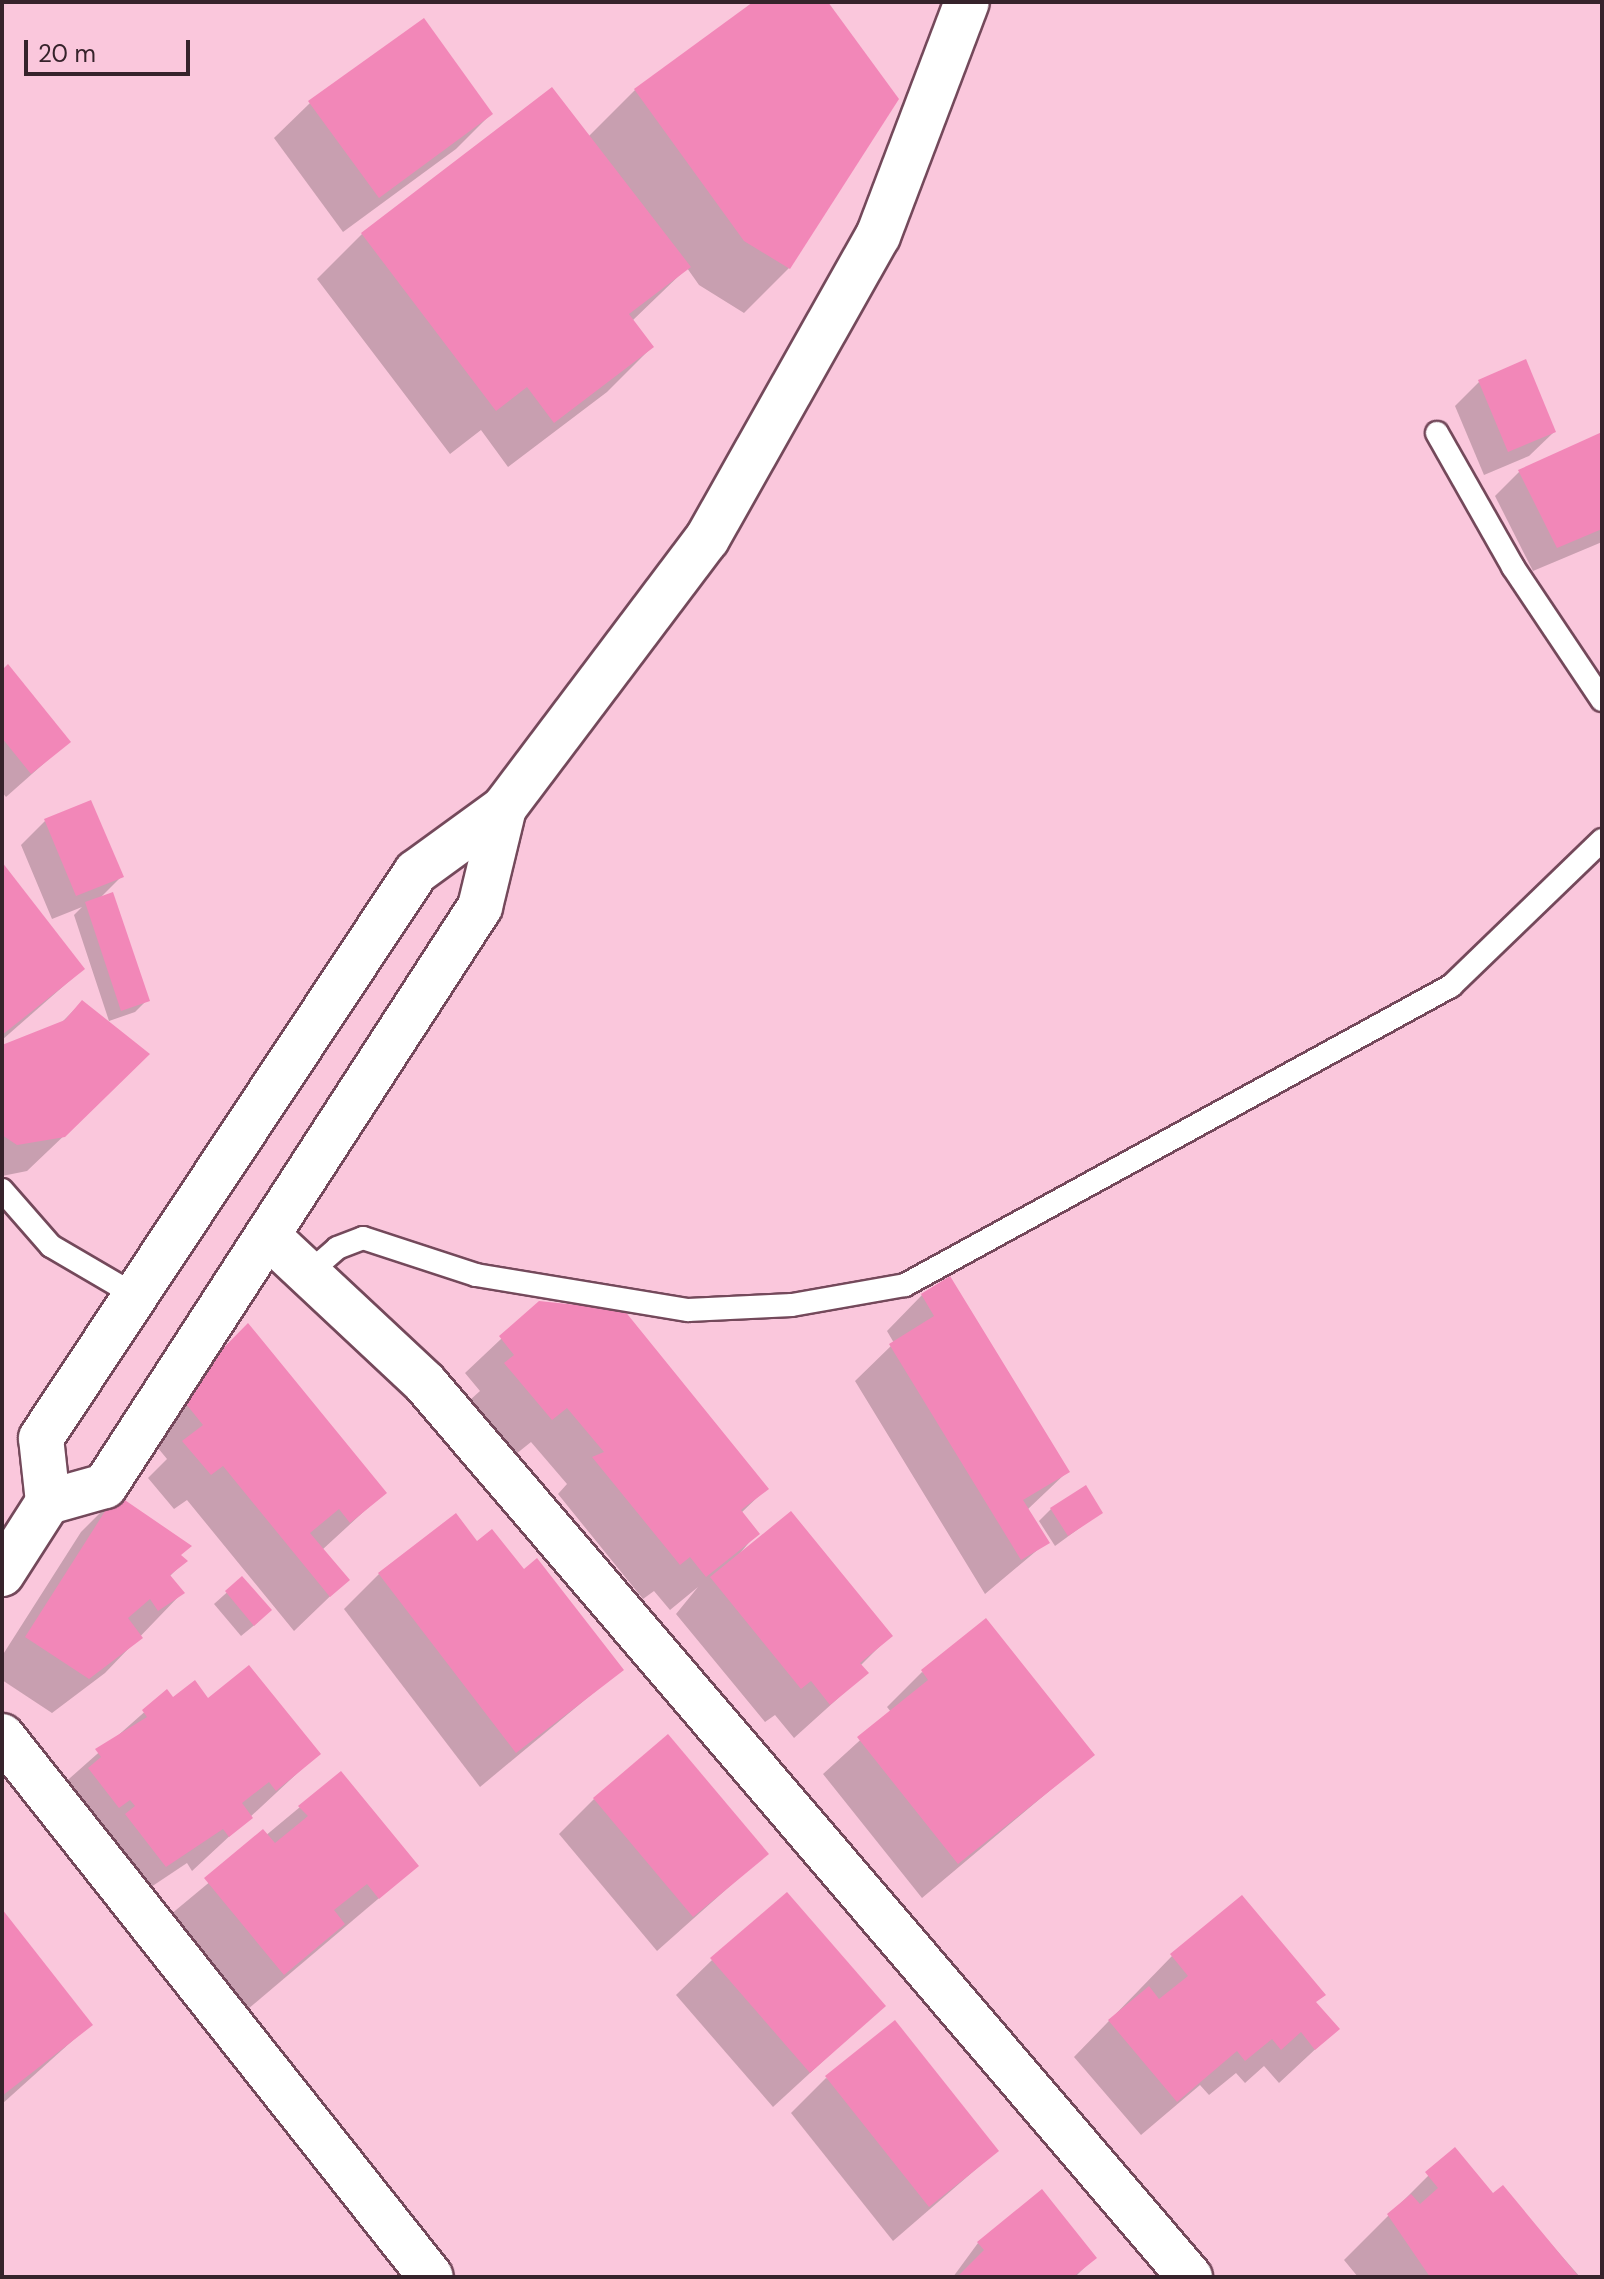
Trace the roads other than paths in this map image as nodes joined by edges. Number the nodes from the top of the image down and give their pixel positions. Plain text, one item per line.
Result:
1 (967, 2) edge
2 (1437, 433) dead end
3 (1602, 700) edge
4 (504, 808) junction
5 (1602, 840) edge
6 (2, 1190) edge
7 (268, 1236) junction
8 (311, 1271) junction
9 (135, 1295) junction
10 (48, 1502) junction
11 (2, 1574) edge
12 (2, 1736) edge
13 (431, 2277) edge
14 (1190, 2277) edge

1 - 4 street
2 - 3 lane
4 - 7 street
4 - 9 street
5 - 8 lane
6 - 9 lane
7 - 8 street
7 - 10 street
8 - 14 street
9 - 10 street
10 - 11 street
12 - 13 street

